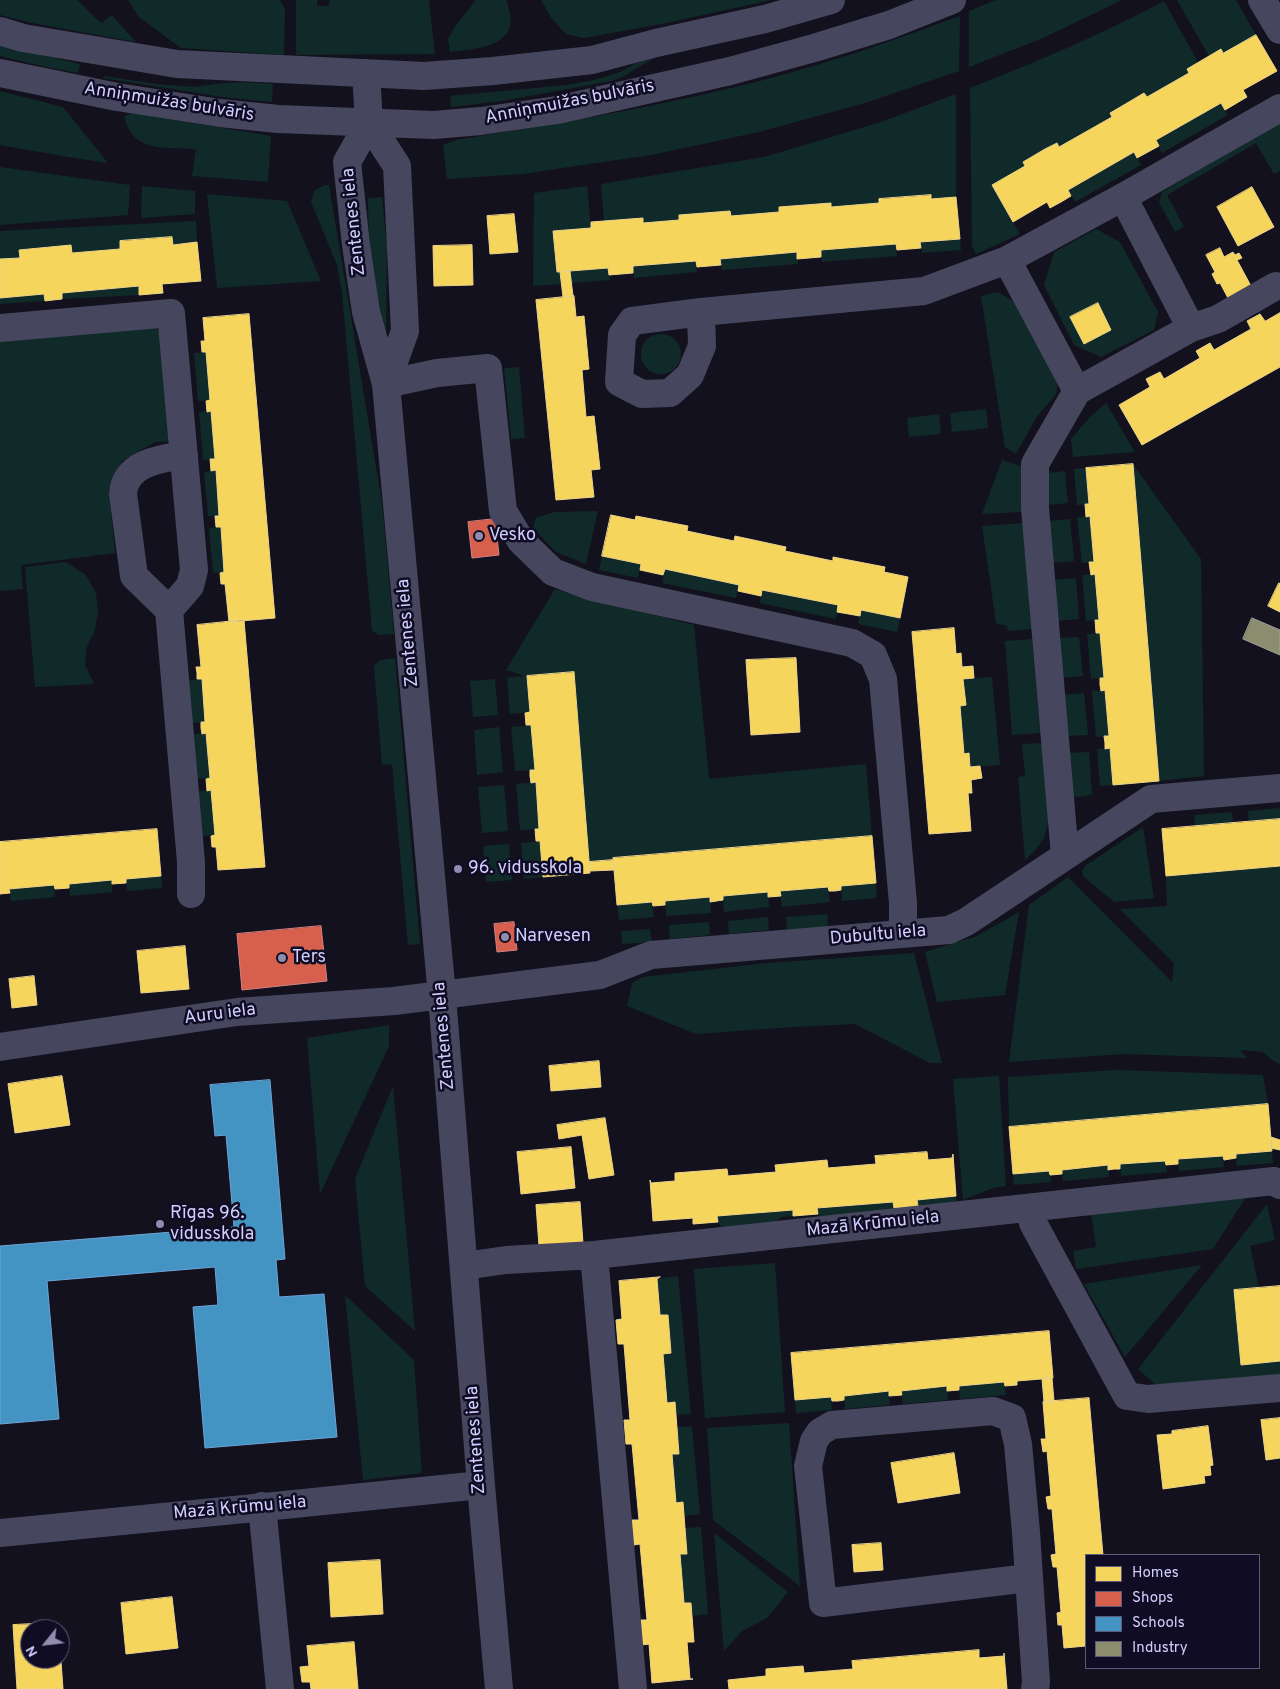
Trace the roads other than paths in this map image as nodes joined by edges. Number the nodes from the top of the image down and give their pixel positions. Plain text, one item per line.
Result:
1 (831, 0) edge
2 (952, 0) edge
3 (1262, 0) edge
4 (1280, 30) edge
5 (0, 32) edge
6 (670, 40) junction
7 (120, 54) junction
8 (0, 73) edge
9 (366, 73) junction
10 (681, 81) junction
11 (117, 97) junction
12 (1280, 108) edge
13 (369, 123) junction
14 (1123, 197) junction
15 (1007, 260) junction
16 (1276, 286) dead end
17 (701, 312) dead end
18 (0, 328) edge
19 (1191, 328) junction
20 (386, 384) junction
21 (1077, 391) junction
22 (184, 455) junction
23 (169, 610) junction
24 (1280, 788) edge
25 (1065, 856) junction
26 (191, 894) dead end
27 (903, 934) junction
28 (442, 996) junction
29 (0, 1047) edge
30 (1280, 1185) edge
31 (1030, 1208) junction
32 (594, 1255) junction
33 (464, 1266) junction
34 (1280, 1388) edge
35 (481, 1485) junction
36 (262, 1506) junction
37 (0, 1533) edge
38 (1028, 1578) junction
39 (279, 1687) edge
40 (499, 1689) edge
41 (632, 1689) edge
42 (1035, 1689) edge

1 - 6 street
2 - 10 street, Anniņmuižas bulvāris
3 - 4 street
5 - 7 street
6 - 9 street
6 - 10 street
7 - 9 street
7 - 11 street
8 - 11 street, Anniņmuižas bulvāris
9 - 13 street, Zentenes iela
10 - 13 street, Anniņmuižas bulvāris
11 - 13 street, Anniņmuižas bulvāris
12 - 14 street
13 - 20 street, Zentenes iela
13 - 20 street, Zentenes iela
14 - 15 street
14 - 19 street
15 - 17 street
15 - 21 street
16 - 19 street
18 - 22 street
19 - 21 street
20 - 27 street
20 - 28 street, Zentenes iela
21 - 25 street
22 - 23 street
22 - 23 street
23 - 26 street
24 - 25 street, Dubultu iela
25 - 27 street, Dubultu iela
27 - 28 street, Dubultu iela
28 - 29 street, Auru iela
28 - 33 street, Zentenes iela
30 - 31 street, Mazā Krūmu iela
31 - 32 street, Mazā Krūmu iela
31 - 34 street
32 - 33 street, Mazā Krūmu iela
32 - 41 street
33 - 35 street, Zentenes iela
35 - 36 street, Mazā Krūmu iela
35 - 40 street, Zentenes iela
36 - 37 street, Mazā Krūmu iela
36 - 39 street
38 - 38 street
38 - 42 street

